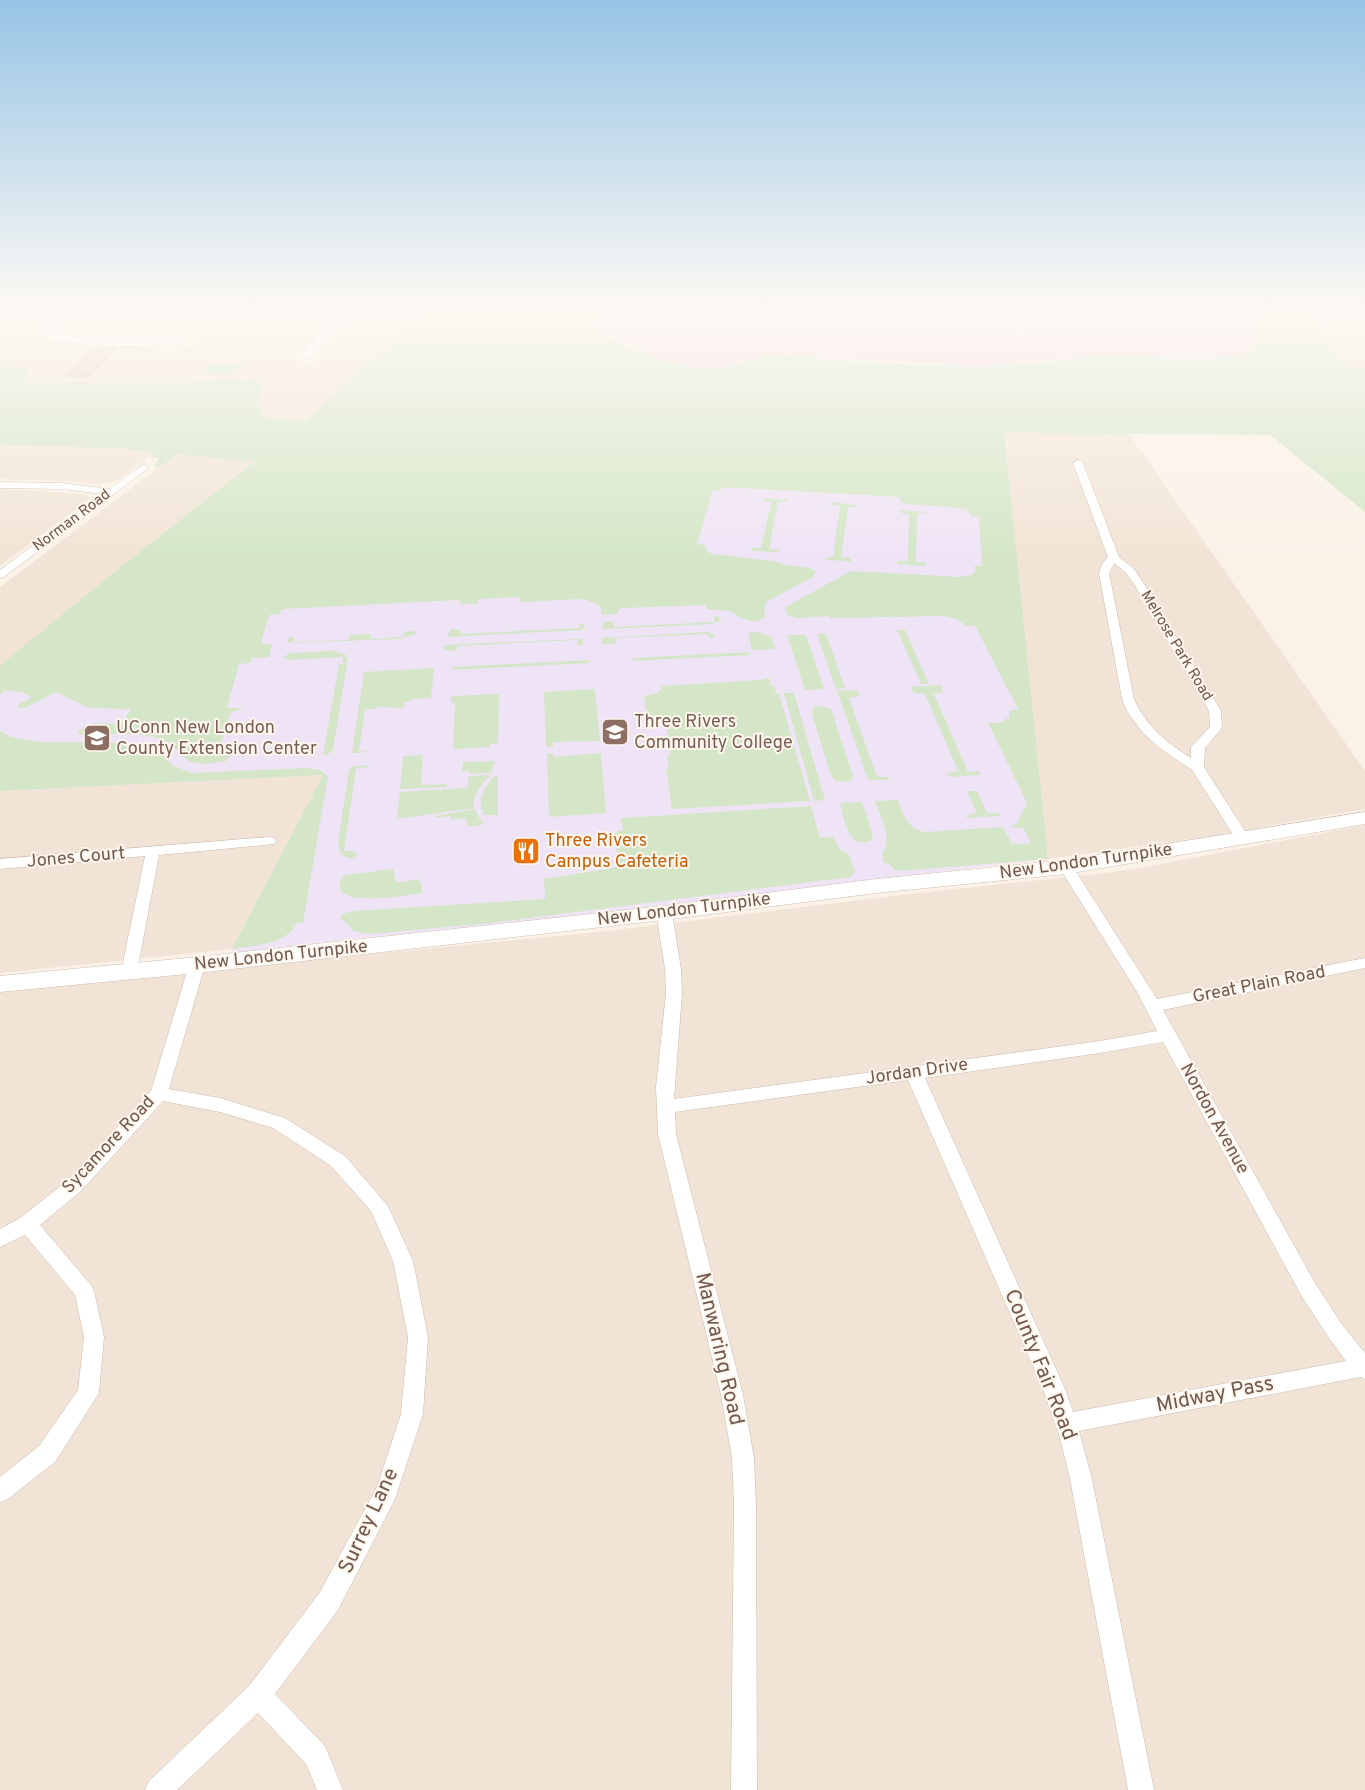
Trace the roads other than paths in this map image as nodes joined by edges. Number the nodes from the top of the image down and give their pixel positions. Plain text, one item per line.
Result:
1 (1078, 463) dead end
2 (144, 467) dead end
3 (0, 484) edge
4 (112, 492) junction
5 (1114, 558) junction
6 (0, 575) edge
7 (1197, 767) junction
8 (1365, 818) edge
9 (1243, 839) junction
10 (269, 841) dead end
11 (153, 852) junction
12 (0, 864) edge
13 (1066, 867) junction
14 (664, 913) junction
15 (1365, 963) edge
16 (197, 965) junction
17 (129, 972) junction
18 (0, 984) edge
19 (1152, 1006) junction
20 (1168, 1035) junction
21 (914, 1073) junction
22 (158, 1094) junction
23 (665, 1107) junction
24 (27, 1224) junction
25 (0, 1239) edge
26 (1364, 1368) edge
27 (1067, 1423) junction
28 (0, 1491) edge
29 (258, 1695) junction
30 (158, 1790) edge
31 (330, 1790) edge
32 (744, 1790) edge
33 (1141, 1790) edge

1 - 5 street, Melrose Park Road
2 - 4 street, Norman Road
3 - 4 street
4 - 6 street, Norman Road
5 - 7 street
5 - 7 street, Melrose Park Road
7 - 9 street
8 - 9 main road, New London Turnpike
9 - 13 main road, New London Turnpike
10 - 11 street, Jones Court
11 - 12 street, Jones Court
11 - 17 street, Jones Court
13 - 14 main road, New London Turnpike
13 - 19 street, Nordon Avenue
14 - 16 main road, New London Turnpike
14 - 23 street, Manwaring Road
15 - 19 street, Great Plain Road
16 - 17 main road, New London Turnpike
16 - 22 street, Sycamore Road
17 - 18 main road, New London Turnpike
19 - 20 street, Nordon Avenue
20 - 21 street, Jordan Drive
20 - 26 street, Nordon Avenue
21 - 23 street, Jordan Drive
21 - 27 street, County Fair Road
22 - 24 street, Sycamore Road
22 - 29 street, Surrey Lane
23 - 32 street, Manwaring Road
24 - 25 street, Sycamore Road
24 - 28 street
26 - 27 street, Midway Pass
27 - 33 street, County Fair Road
29 - 30 street, Surrey Lane
29 - 31 street

